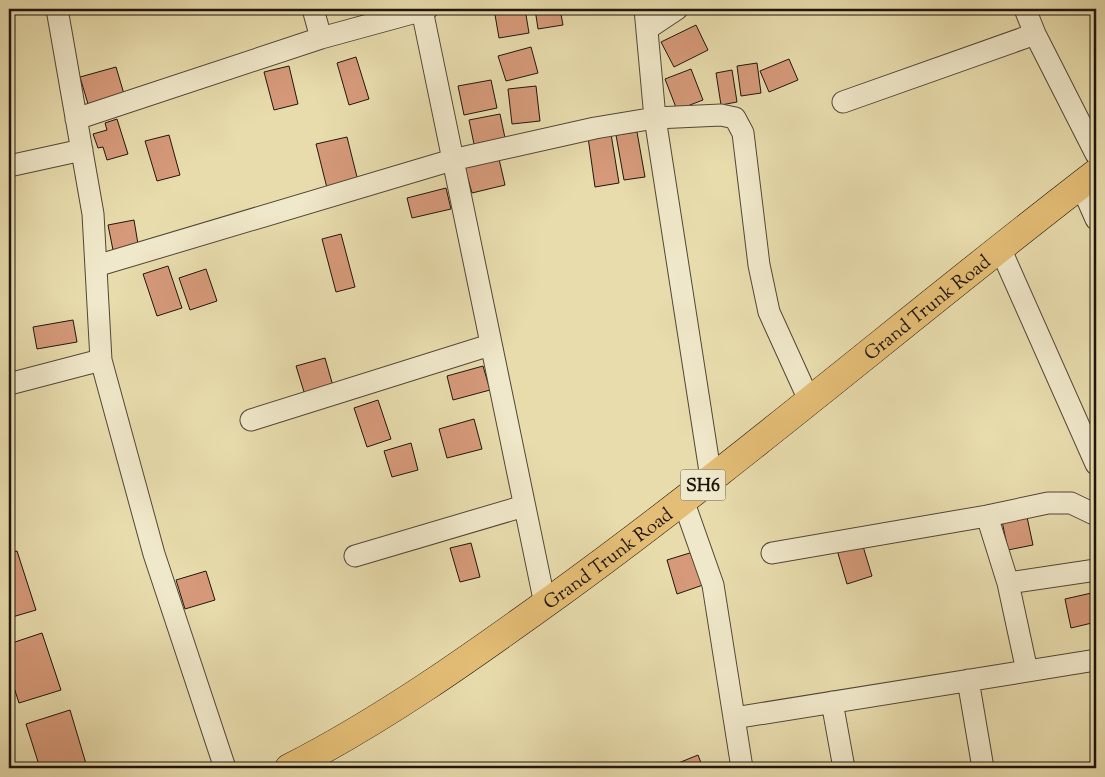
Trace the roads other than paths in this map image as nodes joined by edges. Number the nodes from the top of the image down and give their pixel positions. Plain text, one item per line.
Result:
1 (57, 9) edge
2 (313, 9) edge
3 (677, 9) edge
4 (1025, 9) edge
5 (425, 10) edge
6 (646, 19) edge
7 (1034, 34) junction
8 (321, 38) junction
9 (843, 102) dead end
10 (655, 118) junction
11 (76, 119) junction
12 (82, 150) junction
13 (1096, 154) edge
14 (452, 160) junction
15 (9, 166) edge
16 (1089, 179) edge
17 (1096, 219) edge
18 (1000, 248) junction
19 (96, 266) junction
20 (490, 345) junction
21 (101, 360) junction
22 (9, 384) edge
23 (809, 400) junction
24 (251, 420) dead end
25 (1096, 464) edge
26 (711, 478) junction
27 (683, 500) junction
28 (524, 506) junction
29 (1096, 515) edge
30 (987, 516) junction
31 (772, 554) dead end
32 (355, 556) dead end
33 (1096, 570) edge
34 (1008, 583) junction
35 (545, 604) junction
36 (1096, 660) edge
37 (1026, 671) junction
38 (968, 680) junction
39 (832, 702) junction
40 (734, 718) junction
41 (224, 768) edge
42 (289, 768) edge
43 (742, 768) edge
44 (844, 768) edge
45 (983, 768) edge

1 - 11 street
2 - 8 street
3 - 6 street
4 - 7 street
5 - 8 street
5 - 14 street
6 - 10 street
7 - 9 street
7 - 13 street
8 - 11 street
10 - 14 street
10 - 23 street
10 - 26 street
11 - 12 street
12 - 15 street
12 - 19 street
14 - 19 street
14 - 20 street
16 - 17 street
16 - 18 main road, Grand Trunk Road / SH6
18 - 23 main road, Grand Trunk Road / SH6
18 - 25 street
19 - 21 street
20 - 24 street
20 - 28 street
21 - 22 street
21 - 41 street
23 - 26 main road, Grand Trunk Road / SH6
26 - 27 main road, Grand Trunk Road / SH6
27 - 35 main road, Grand Trunk Road / SH6
27 - 40 street
28 - 32 street
28 - 35 street
29 - 30 street
30 - 31 street
30 - 34 street
33 - 34 street
34 - 37 street
35 - 42 main road, Grand Trunk Road / SH6
36 - 37 street
37 - 38 street
38 - 39 street
38 - 45 street
39 - 40 street
39 - 44 street
40 - 43 street

